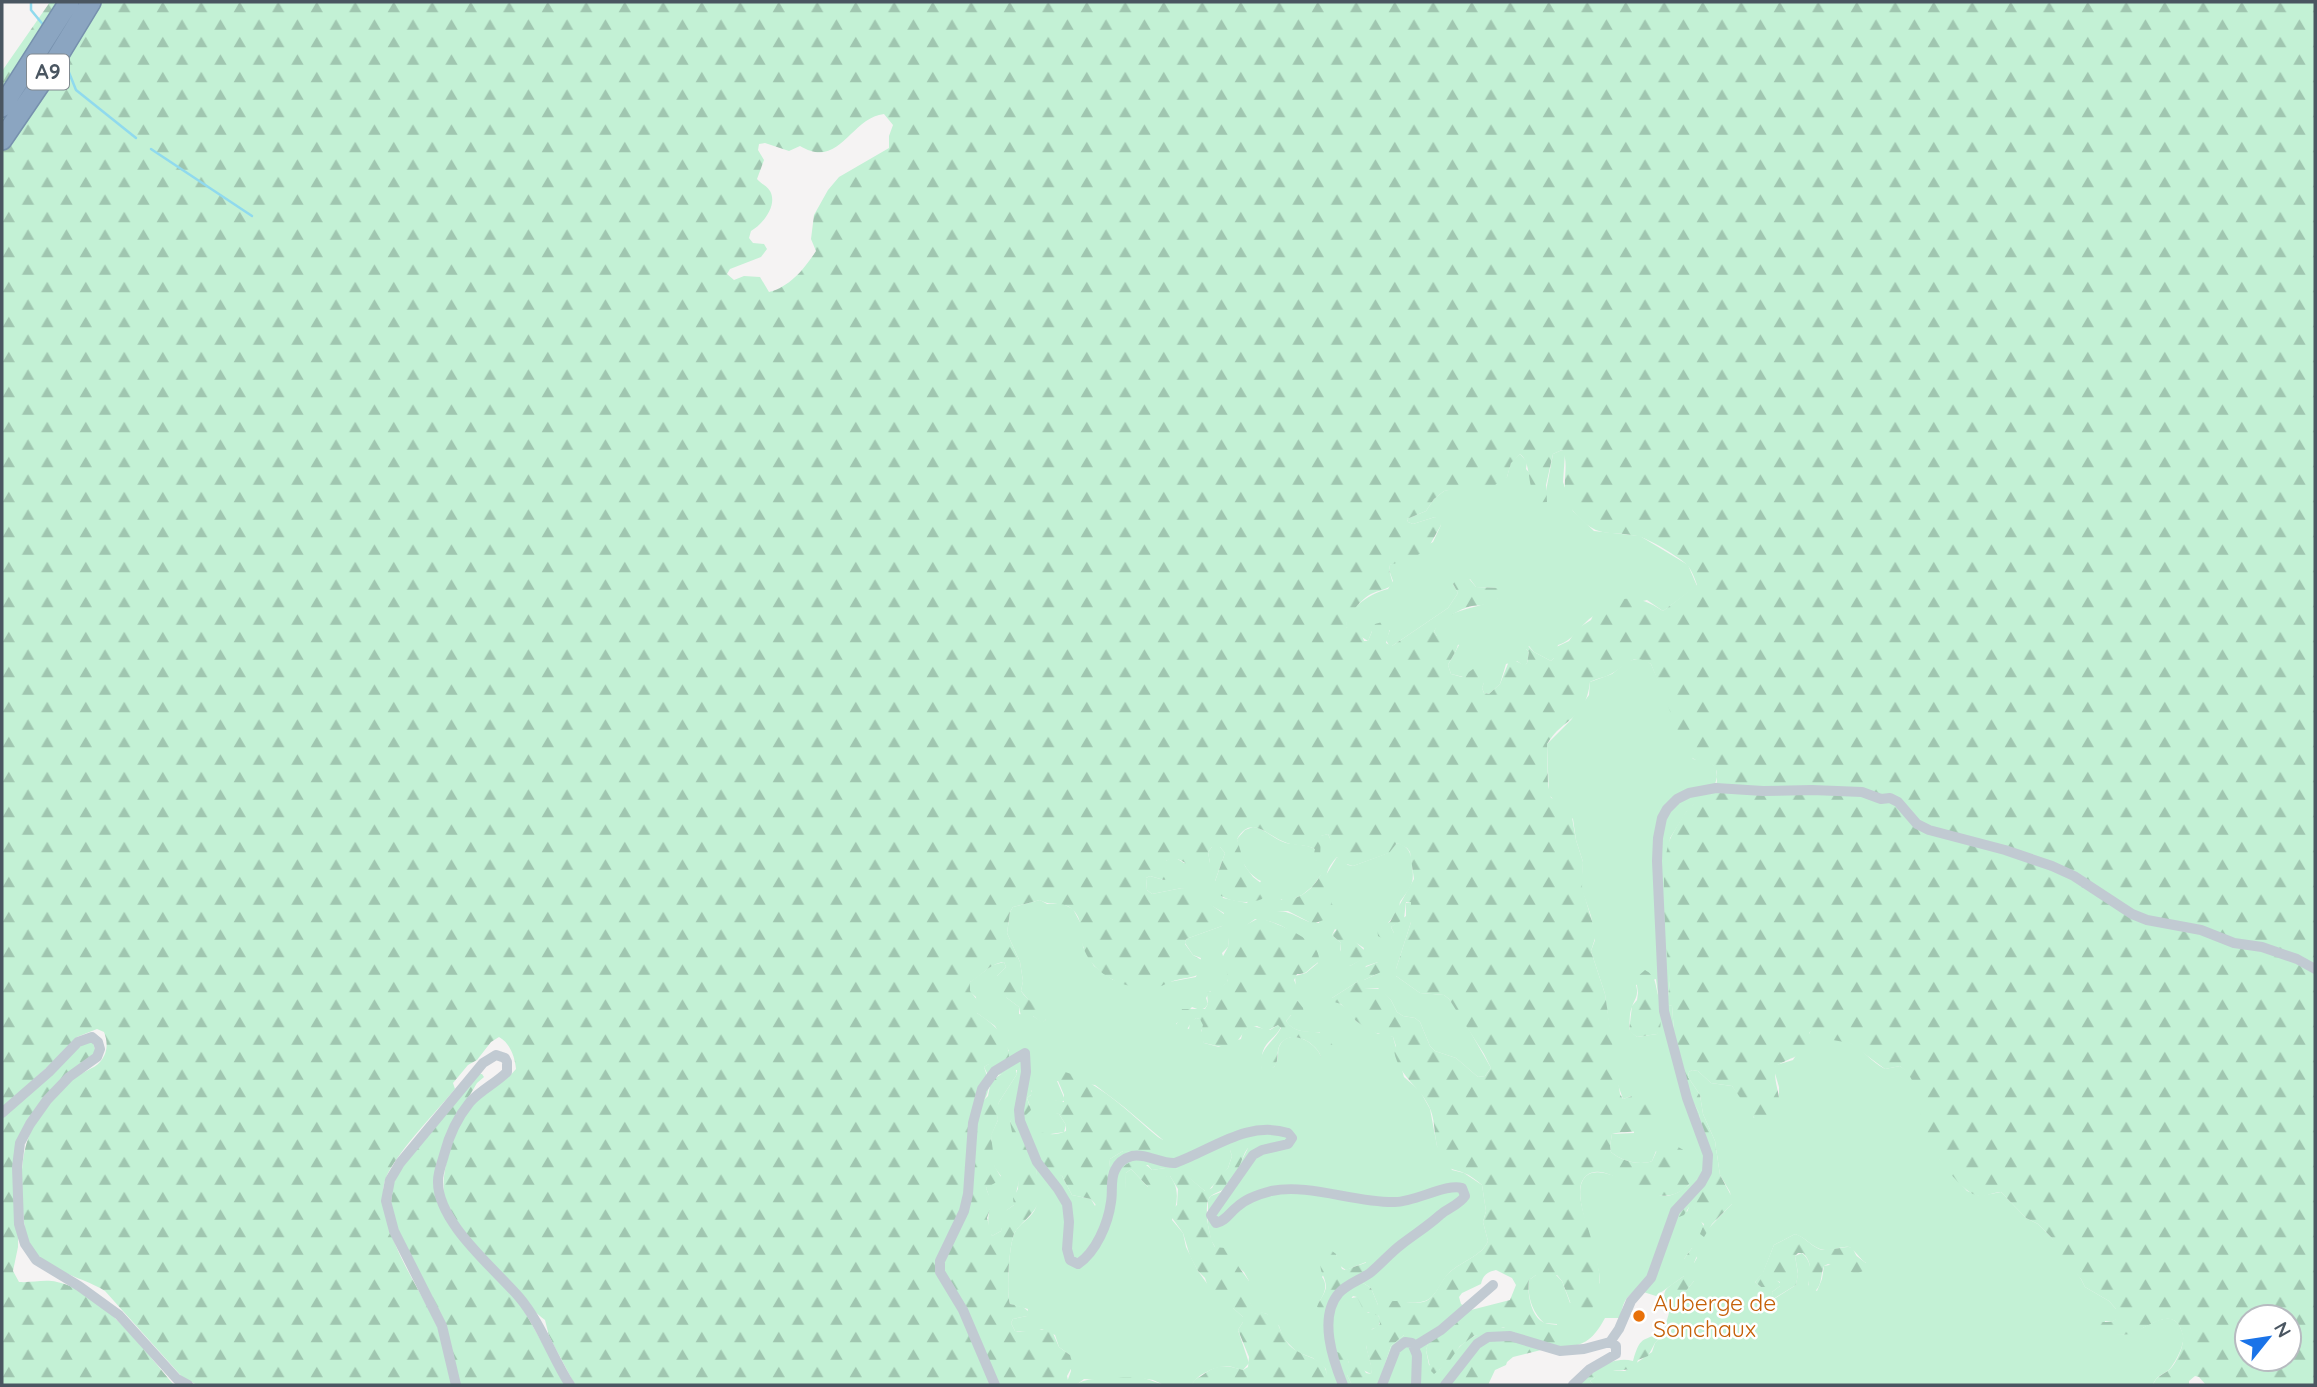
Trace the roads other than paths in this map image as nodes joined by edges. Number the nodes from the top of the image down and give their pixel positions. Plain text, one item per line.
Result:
1 (69, 2) edge
2 (91, 2) edge
3 (2, 107) edge
4 (2, 140) edge
5 (2315, 969) edge
6 (2, 1113) edge
7 (1493, 1285) dead end
8 (1611, 1342) junction
9 (1415, 1346) junction
10 (188, 1385) edge
11 (456, 1385) edge
12 (570, 1385) edge
13 (995, 1385) edge
14 (1343, 1385) edge
15 (1382, 1385) edge
16 (1416, 1385) edge
17 (1446, 1385) edge
18 (1573, 1385) edge

1 - 3 highway, A9
2 - 4 highway, A9
5 - 8 street
6 - 10 street
7 - 9 street
8 - 17 street
8 - 18 street
9 - 15 street
9 - 16 street
11 - 12 street
13 - 14 street

